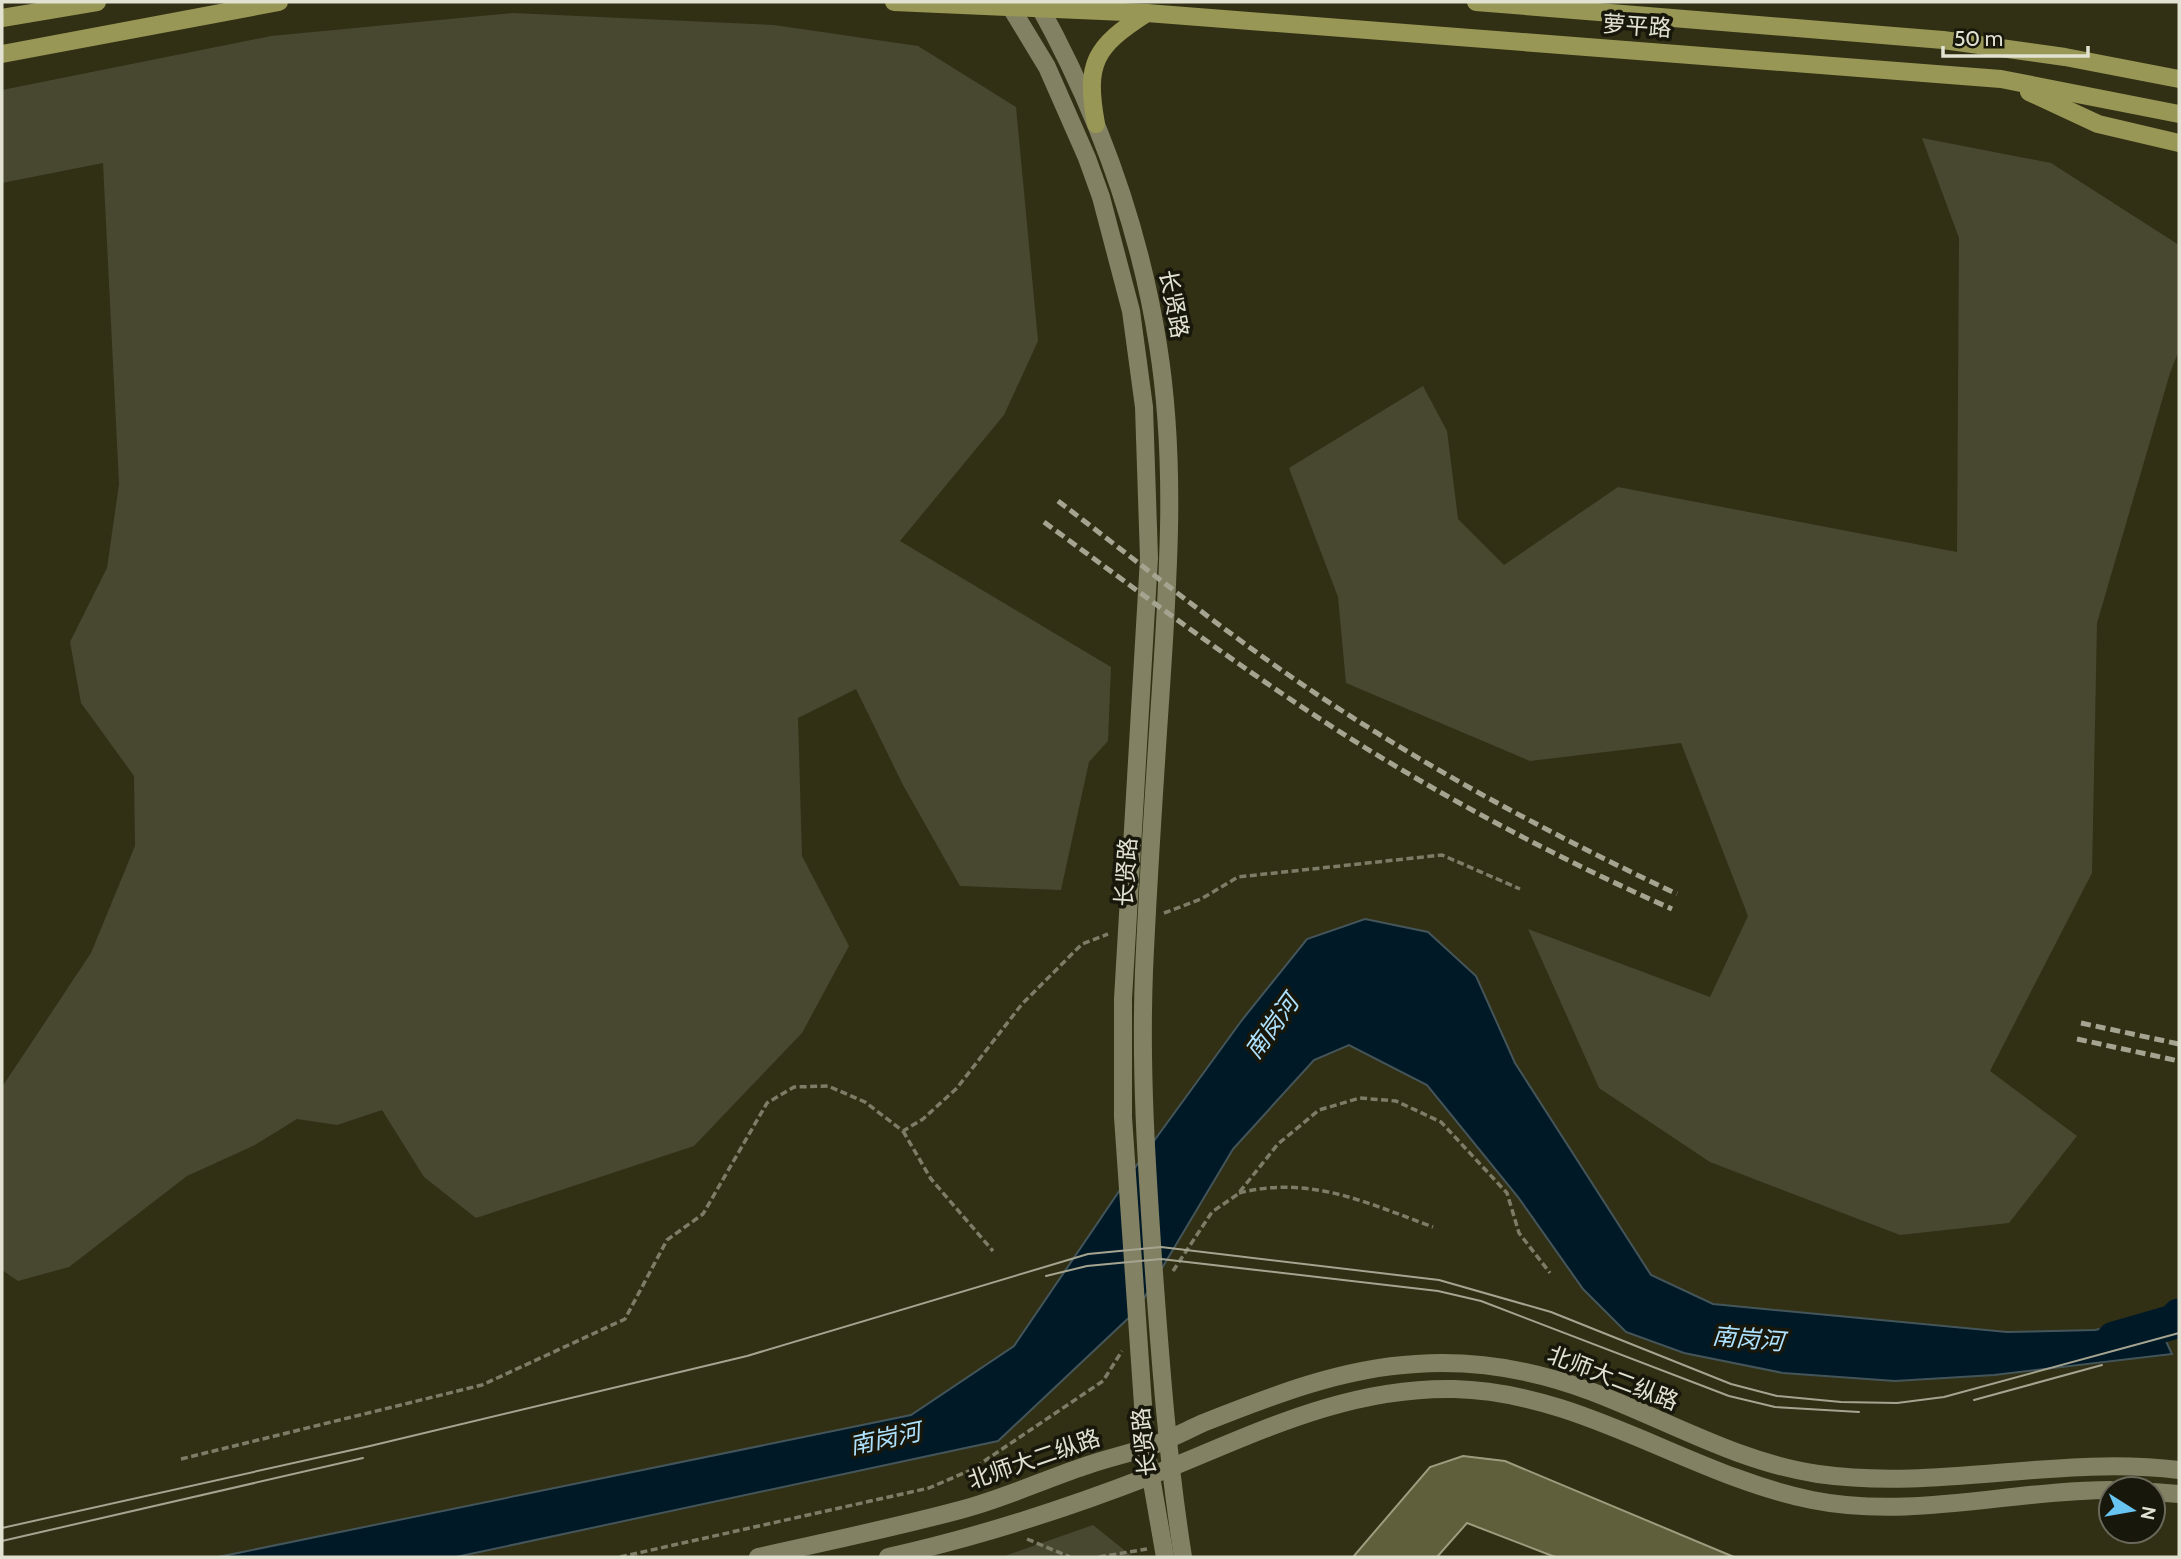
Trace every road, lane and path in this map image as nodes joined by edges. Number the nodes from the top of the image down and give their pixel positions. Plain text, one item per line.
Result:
1 (97, 2) edge
2 (279, 2) edge
3 (894, 2) edge
4 (1476, 2) edge
5 (1009, 4) edge
6 (1039, 5) edge
7 (1147, 13) junction
8 (2, 18) edge
9 (2, 54) edge
10 (2001, 79) junction
11 (2179, 79) edge
12 (2179, 114) edge
13 (1096, 124) junction
14 (2179, 144) edge
15 (1520, 889) dead end
16 (1153, 917) dead end
17 (1118, 930) dead end
18 (903, 1131) junction
19 (1238, 1194) dead end
20 (1433, 1227) dead end
21 (993, 1251) dead end
22 (1167, 1438) junction
23 (1146, 1448) junction
24 (181, 1459) dead end
25 (1170, 1467) junction
26 (2179, 1470) edge
27 (1150, 1476) junction
28 (2097, 1490) edge
29 (1164, 1552) edge
30 (758, 1557) edge
31 (888, 1557) edge
32 (1099, 1557) edge
33 (1184, 1557) edge

1 - 8 main road
2 - 9 main road
3 - 5 main road, 萝平路
4 - 11 main road, 萝平路
5 - 6 main road, 萝平路
5 - 23 street, 长贤路
6 - 7 main road, 萝平路
6 - 13 street, 长贤路
7 - 10 main road, 萝平路
7 - 13 main road
10 - 12 main road, 萝平路
10 - 14 main road
13 - 22 street, 长贤路
15 - 16 path
17 - 18 path
18 - 21 path
18 - 24 path
19 - 20 path
22 - 23 street, 北师大二纵路
22 - 25 street, 长贤路
22 - 26 street, 北师大二纵路
23 - 27 street, 长贤路
23 - 30 street, 北师大二纵路
25 - 27 street, 北师大二纵路
25 - 28 street, 北师大二纵路
25 - 33 street, 长贤路
27 - 29 street, 长贤路
27 - 31 street, 北师大二纵路
29 - 32 path

